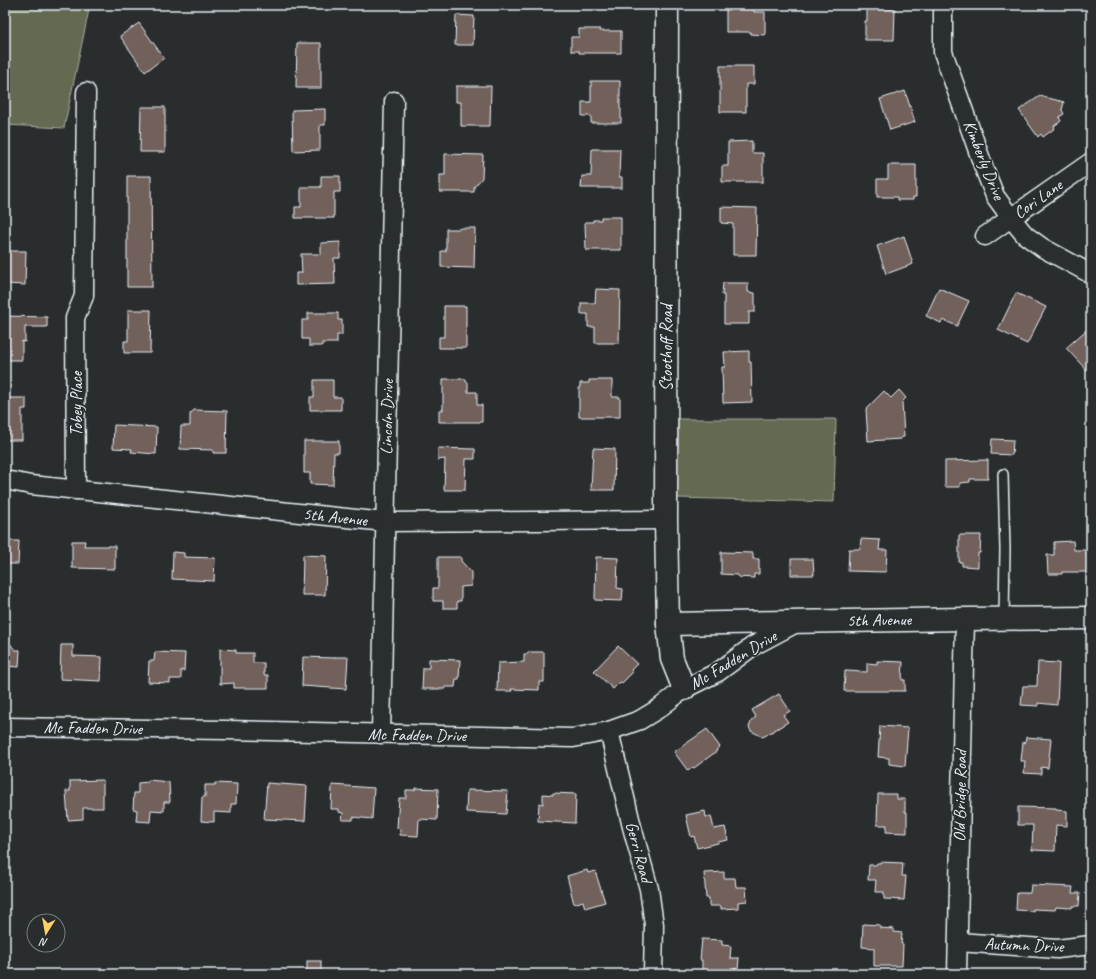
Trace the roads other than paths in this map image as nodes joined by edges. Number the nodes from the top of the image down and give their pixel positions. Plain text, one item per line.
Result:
1 (667, 5) edge
2 (944, 5) edge
3 (86, 92) dead end
4 (394, 101) dead end
5 (1091, 162) edge
6 (1011, 218) junction
7 (985, 236) dead end
8 (1091, 274) edge
9 (1003, 474) dead end
10 (5, 480) edge
11 (76, 490) junction
12 (666, 520) junction
13 (385, 522) junction
14 (1091, 618) edge
15 (965, 619) junction
16 (1004, 619) junction
17 (798, 622) junction
18 (668, 624) junction
19 (684, 690) junction
20 (5, 727) edge
21 (609, 731) junction
22 (381, 734) junction
23 (958, 942) junction
24 (1091, 945) edge
25 (653, 974) edge
26 (957, 974) edge

1 - 12 street, Stoothoff Road
2 - 6 street, Kimberly Drive
3 - 11 street, Tobey Place
4 - 13 street, Lincoln Drive
5 - 6 street, Cori Lane
6 - 7 street, Cori Lane
6 - 8 street, Kimberly Drive
9 - 16 lane
10 - 11 street, 5th Avenue
11 - 13 street, 5th Avenue
12 - 13 street, 5th Avenue
12 - 18 street, Stoothoff Road
13 - 22 street, Lincoln Drive
14 - 16 street, 5th Avenue
15 - 16 street, 5th Avenue
15 - 17 street, 5th Avenue
15 - 23 street, Old Bridge Road
17 - 18 street, 5th Avenue
17 - 19 street, Mc Fadden Drive
18 - 19 street, Stoothoff Road
19 - 21 street, Mc Fadden Drive
20 - 22 street, Mc Fadden Drive
21 - 22 street, Mc Fadden Drive
21 - 25 street, Gerri Road
23 - 24 street, Autumn Drive
23 - 26 street, Old Bridge Road

